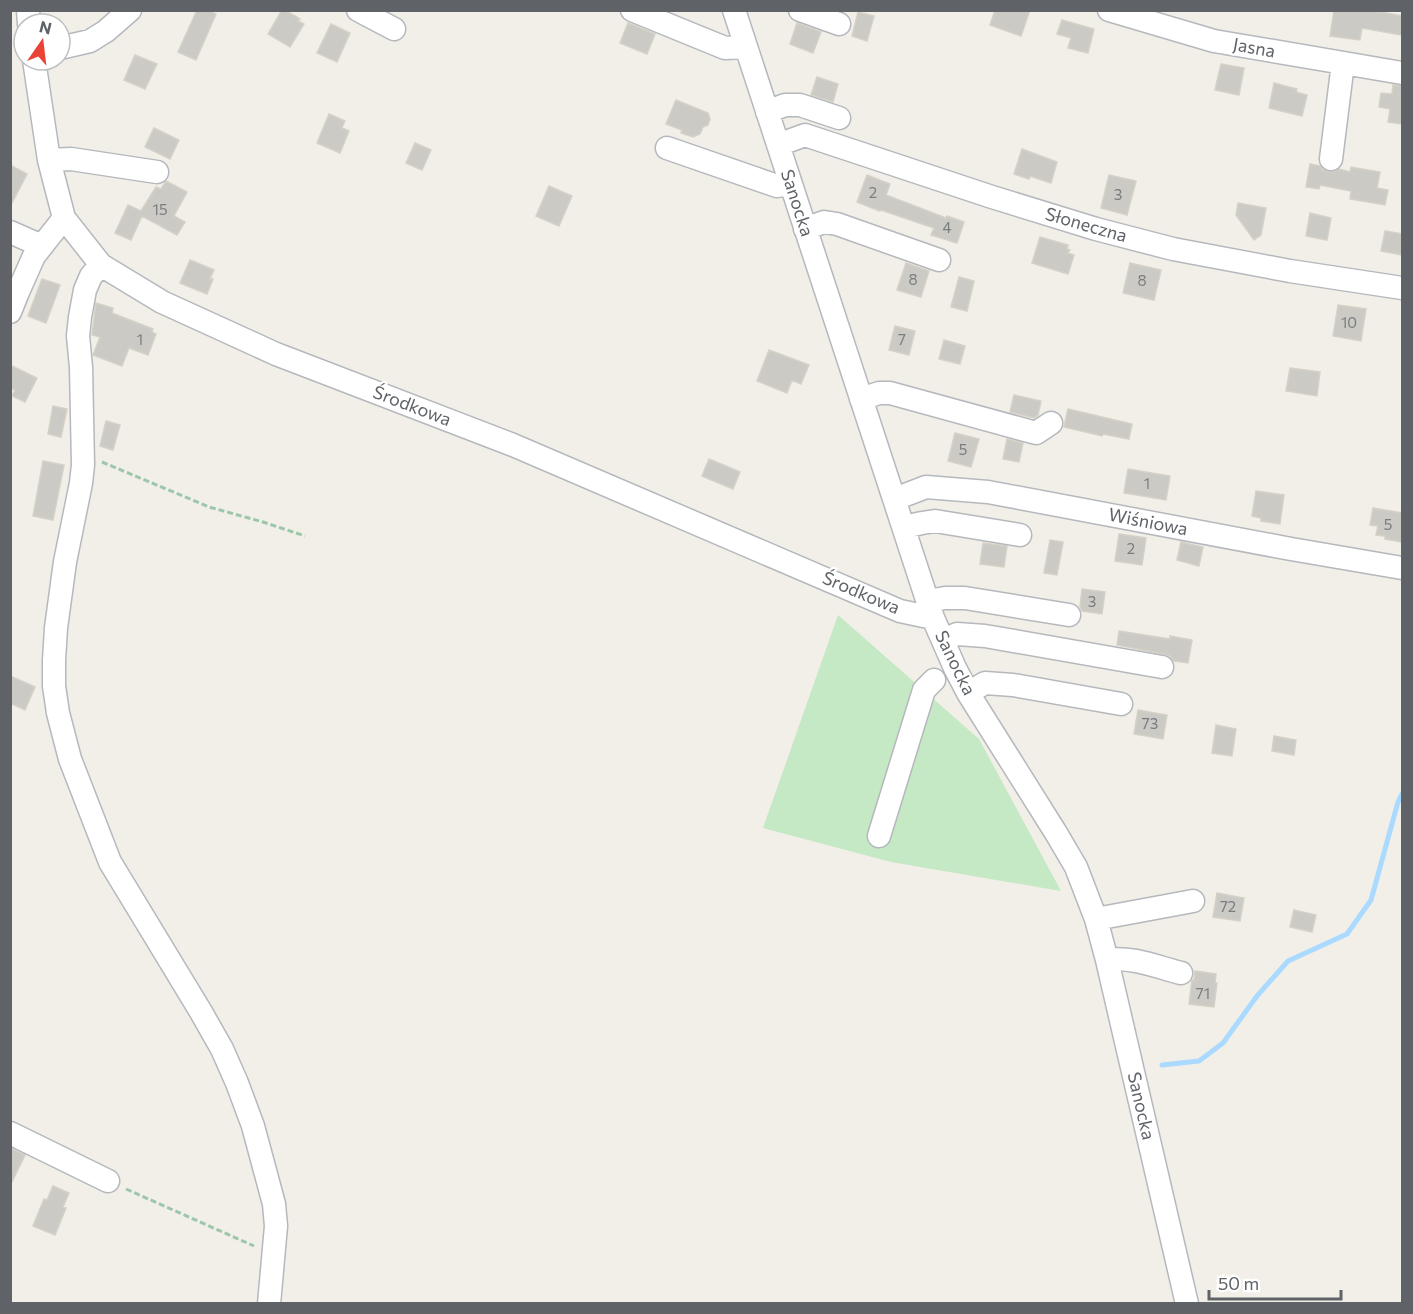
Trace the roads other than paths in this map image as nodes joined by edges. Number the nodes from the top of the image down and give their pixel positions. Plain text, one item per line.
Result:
1 (130, 10) edge
2 (358, 10) edge
3 (632, 10) edge
4 (734, 10) edge
5 (800, 10) edge
6 (1109, 10) edge
7 (839, 24) dead end
8 (394, 29) dead end
9 (72, 45) edge
10 (746, 47) junction
11 (1343, 63) junction
12 (36, 72) edge
13 (1402, 73) edge
14 (767, 112) junction
15 (839, 118) dead end
16 (778, 144) junction
17 (667, 148) dead end
18 (1331, 159) dead end
19 (49, 160) junction
20 (157, 172) dead end
21 (791, 184) junction
22 (64, 218) junction
23 (805, 229) junction
24 (10, 232) edge
25 (42, 246) junction
26 (939, 260) dead end
27 (101, 265) junction
28 (19, 268) edge
29 (1402, 288) edge
30 (10, 312) edge
31 (863, 404) junction
32 (1051, 423) dead end
33 (990, 434) dead end
34 (895, 499) junction
35 (904, 527) junction
36 (1020, 535) dead end
37 (1402, 568) edge
38 (931, 609) junction
39 (1069, 615) dead end
40 (943, 640) junction
41 (1162, 667) dead end
42 (934, 680) dead end
43 (968, 693) junction
44 (1121, 704) dead end
45 (879, 836) dead end
46 (1193, 901) dead end
47 (1096, 919) junction
48 (1107, 960) junction
49 (1182, 973) dead end
50 (10, 1132) edge
51 (108, 1181) road end
52 (269, 1304) edge
53 (1187, 1304) edge

1 - 9 street
2 - 8 street
3 - 10 street
4 - 10 street, Sanocka
5 - 7 street
6 - 11 street, Jasna
10 - 14 street, Sanocka
11 - 13 street, Jasna
11 - 18 street
12 - 19 street, Środkowa
14 - 15 street
14 - 16 street, Sanocka
16 - 21 street, Sanocka
16 - 29 street, Słoneczna
17 - 21 street
19 - 20 street
19 - 22 street, Środkowa
21 - 23 street, Sanocka
22 - 25 street
22 - 27 street, Środkowa
23 - 26 street
23 - 31 street, Sanocka
24 - 25 street
25 - 28 street
27 - 38 street, Środkowa
27 - 52 street
28 - 30 street
31 - 32 street
31 - 33 street
31 - 34 street, Sanocka
34 - 35 street, Sanocka
34 - 37 street, Wiśniowa
35 - 36 street
35 - 38 street, Sanocka
38 - 39 street, Środkowa
38 - 40 street, Sanocka
40 - 41 street
40 - 43 street, Sanocka
42 - 45 street
43 - 44 street
43 - 47 street, Sanocka
46 - 47 street
47 - 48 street, Sanocka
48 - 49 street
48 - 53 street, Sanocka
50 - 51 street

